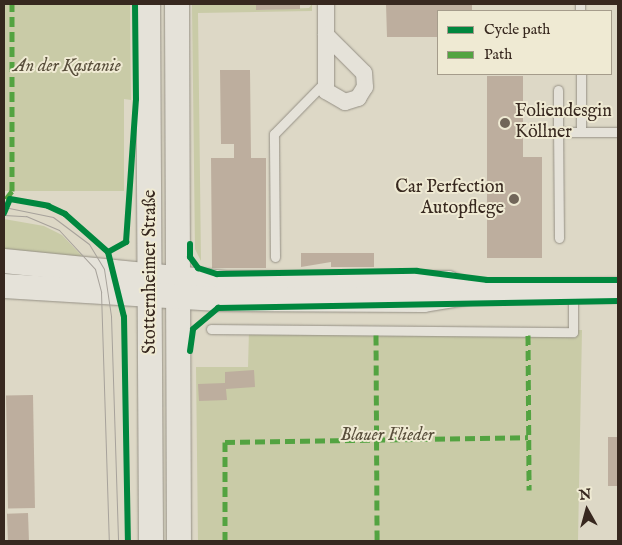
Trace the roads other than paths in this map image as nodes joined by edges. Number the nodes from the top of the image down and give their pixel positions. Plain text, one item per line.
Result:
1 (148, 4) edge
2 (177, 4) edge
3 (326, 4) edge
4 (326, 35) junction
5 (581, 75) edge
6 (324, 83) junction
7 (558, 90) dead end
8 (558, 132) junction
9 (581, 132) junction
10 (618, 132) edge
11 (559, 238) dead end
12 (275, 257) dead end
13 (4, 261) edge
14 (151, 284) junction
15 (4, 286) edge
16 (178, 288) junction
17 (618, 290) edge
18 (573, 291) junction
19 (211, 329) dead end
20 (152, 541) edge
21 (179, 541) edge

1 - 14 main road, Stotternheimer Straße
2 - 16 main road, Stotternheimer Straße
3 - 4 street
4 - 6 street
4 - 6 street
5 - 9 lane
6 - 12 lane
7 - 8 lane
8 - 9 lane
8 - 11 lane
9 - 10 lane
13 - 14 main road
14 - 15 main road
14 - 16 main road
14 - 20 main road, Stotternheimer Straße
16 - 18 main road
16 - 21 main road, Stotternheimer Straße
17 - 18 main road
18 - 19 lane

